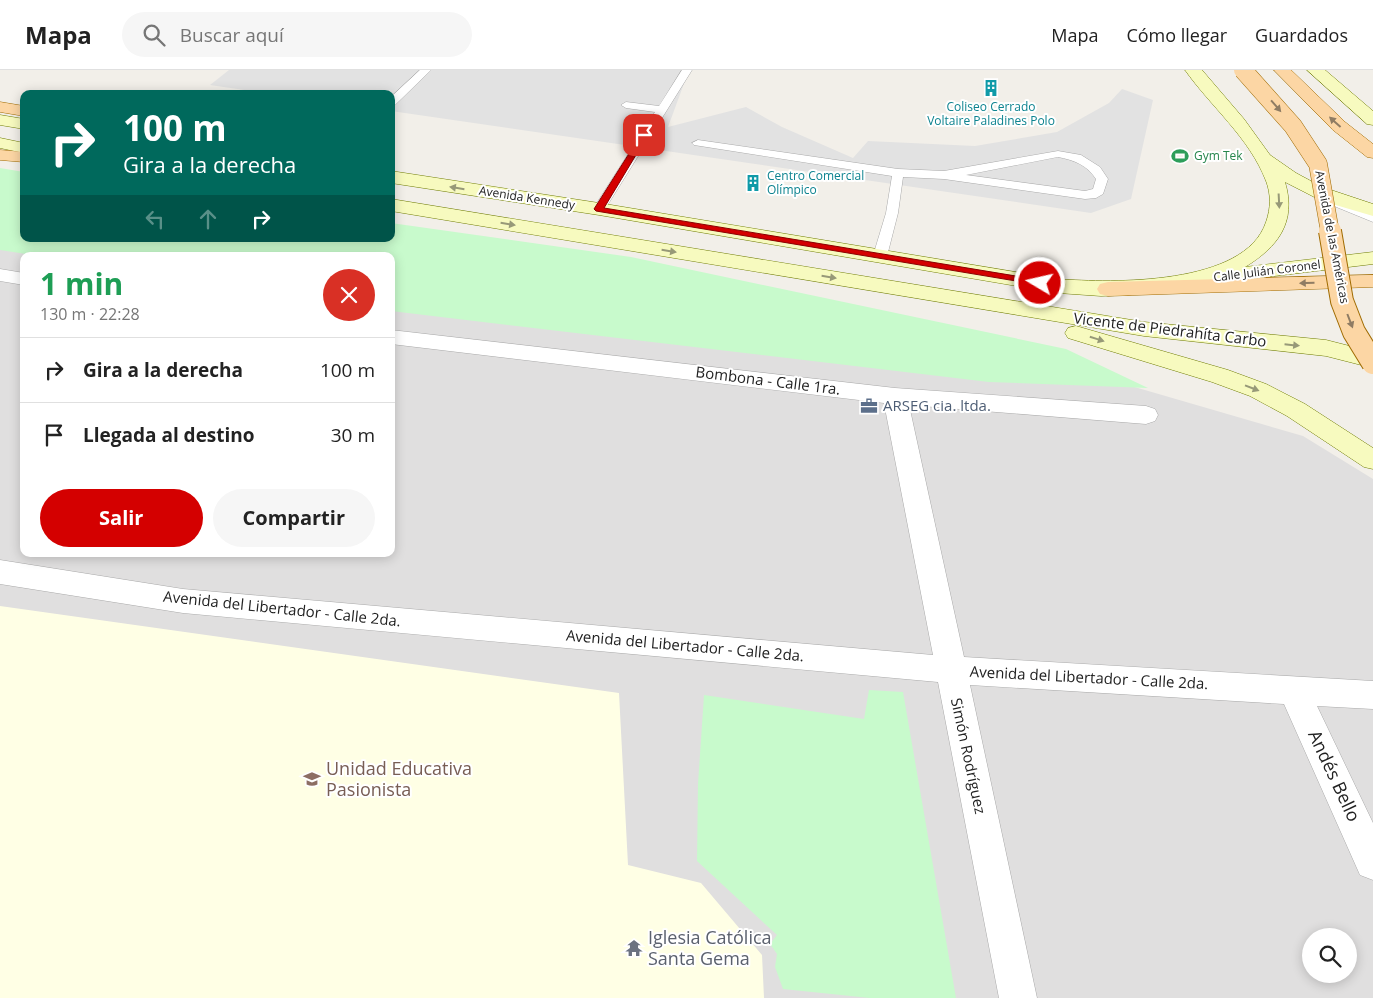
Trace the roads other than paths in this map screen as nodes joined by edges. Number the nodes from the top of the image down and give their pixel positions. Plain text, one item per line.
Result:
1 (426, 70) edge
2 (686, 70) edge
3 (1193, 70) edge
4 (1243, 70) edge
5 (1282, 70) edge
6 (1315, 70) edge
7 (395, 99) edge
8 (626, 105) dead end
9 (0, 107) edge
10 (20, 110) edge
11 (661, 110) junction
12 (0, 120) edge
13 (1373, 120) edge
14 (20, 123) edge
15 (0, 143) edge
16 (698, 143) dead end
17 (20, 147) edge
18 (1373, 153) edge
19 (0, 155) edge
20 (20, 156) edge
21 (1262, 156) junction
22 (898, 173) junction
23 (944, 175) junction
24 (395, 178) edge
25 (1314, 192) junction
26 (395, 206) edge
27 (598, 209) junction
28 (1373, 210) edge
29 (1373, 218) edge
30 (880, 256) junction
31 (1373, 258) edge
32 (0, 275) edge
33 (20, 278) edge
34 (1373, 281) edge
35 (1160, 284) junction
36 (1108, 288) junction
37 (967, 300) junction
38 (395, 337) edge
39 (1373, 361) edge
40 (895, 396) junction
41 (1146, 415) dead end
42 (1373, 460) edge
43 (0, 572) edge
44 (951, 670) junction
45 (1294, 690) junction
46 (1373, 695) edge
47 (1373, 862) edge
48 (1018, 998) edge

1 - 7 lane
2 - 11 lane
3 - 21 main road
4 -> 39 main road, Avenida de las Américas, bridge
18 -> 5 main road
6 - 13 main road
8 - 11 lane
9 - 10 main road
11 - 27 lane
12 - 14 main road
15 - 17 main road
16 - 22 lane
19 - 20 main road
21 - 25 main road
21 -> 35 main road
22 - 23 lane
22 - 30 lane
23 - 23 lane
27 -> 24 main road, Avenida Kennedy
25 - 28 main road
25 - 29 lane
26 -> 37 main road, Avenida Kennedy
27 - 30 main road, Avenida Kennedy
30 - 36 main road, Avenida Kennedy
31 - 35 main road, Calle Julián Coronel
32 - 33 street
34 -> 36 main road
35 - 36 main road, Avenida Kennedy
37 -> 39 main road, Vicente de Piedrahíta Carbo
37 -> 42 main road
38 - 40 street, Bombona - Calle 1ra.
40 - 41 street, Bombona - Calle 1ra.
40 - 44 street, Simón Rodríguez
43 - 44 street, Avenida del Libertador - Calle 2da.
44 - 45 street, Avenida del Libertador - Calle 2da.
44 - 48 street, Simón Rodríguez
45 - 46 street, Avenida del Libertador - Calle 2da.
45 - 47 street, Andés Bello

